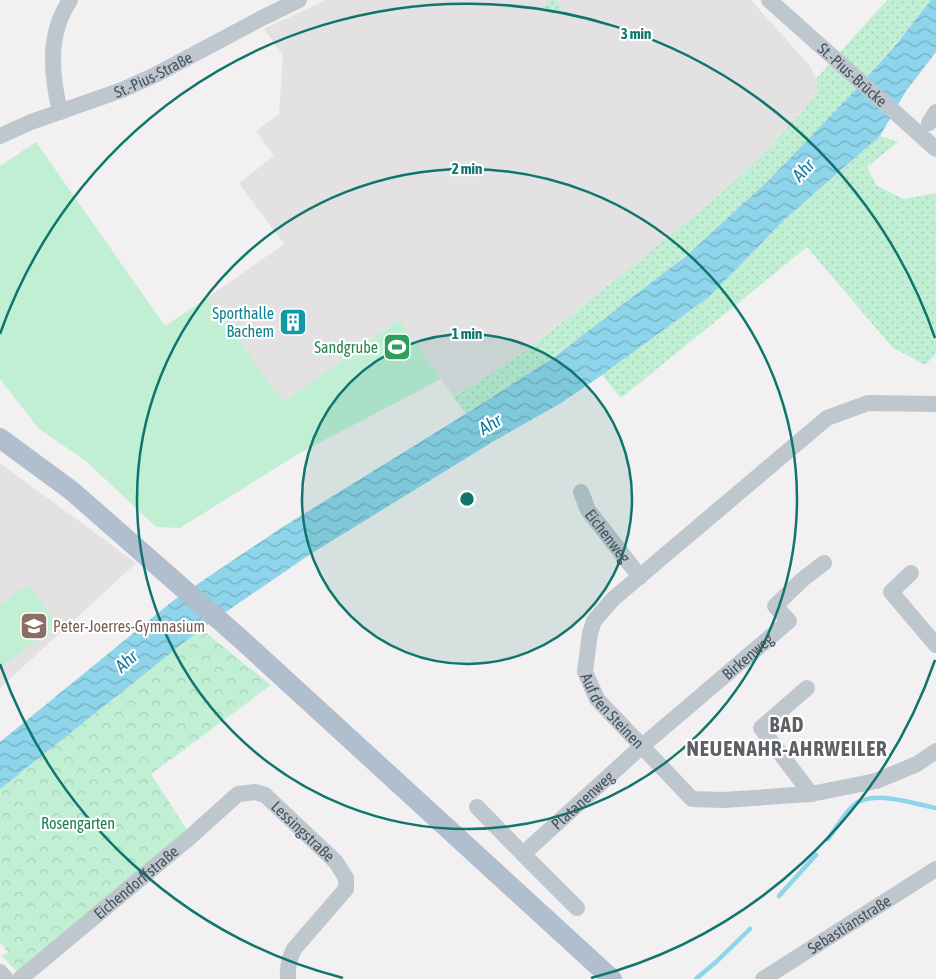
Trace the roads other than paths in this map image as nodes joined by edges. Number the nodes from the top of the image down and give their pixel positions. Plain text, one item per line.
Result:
1 (70, 0) edge
2 (299, 0) edge
3 (769, 0) edge
4 (60, 112) junction
5 (0, 136) edge
6 (935, 148) edge
7 (936, 404) edge
8 (0, 438) edge
9 (581, 492) dead end
10 (824, 563) dead end
11 (911, 573) dead end
12 (640, 577) junction
13 (936, 645) edge
14 (807, 688) dead end
15 (642, 746) junction
16 (936, 751) edge
17 (255, 792) joint
18 (811, 794) junction
19 (477, 806) dead end
20 (523, 854) junction
21 (936, 869) edge
22 (577, 908) dead end
23 (0, 972) edge
24 (6, 979) edge
25 (20, 979) edge
26 (288, 979) edge
27 (612, 979) edge
28 (763, 979) edge

1 - 4 street
2 - 4 street, St.-Pius-Straße
3 - 6 street, St.-Pius-Brücke
4 - 5 street, St.-Pius-Straße
7 - 12 street, Auf den Steinen
8 - 27 main road
9 - 12 street, Eichenweg
10 - 15 street, Birkenweg
11 - 13 street
12 - 15 street, Auf den Steinen
14 - 18 street
15 - 18 street, Auf den Steinen
15 - 20 street, Platanenweg
16 - 18 street, Auf den Steinen
17 - 25 street, Eichendorffstraße
17 - 26 street, Lessingstraße
19 - 20 street
20 - 22 street
21 - 28 street, Sebastianstraße
23 - 24 street

